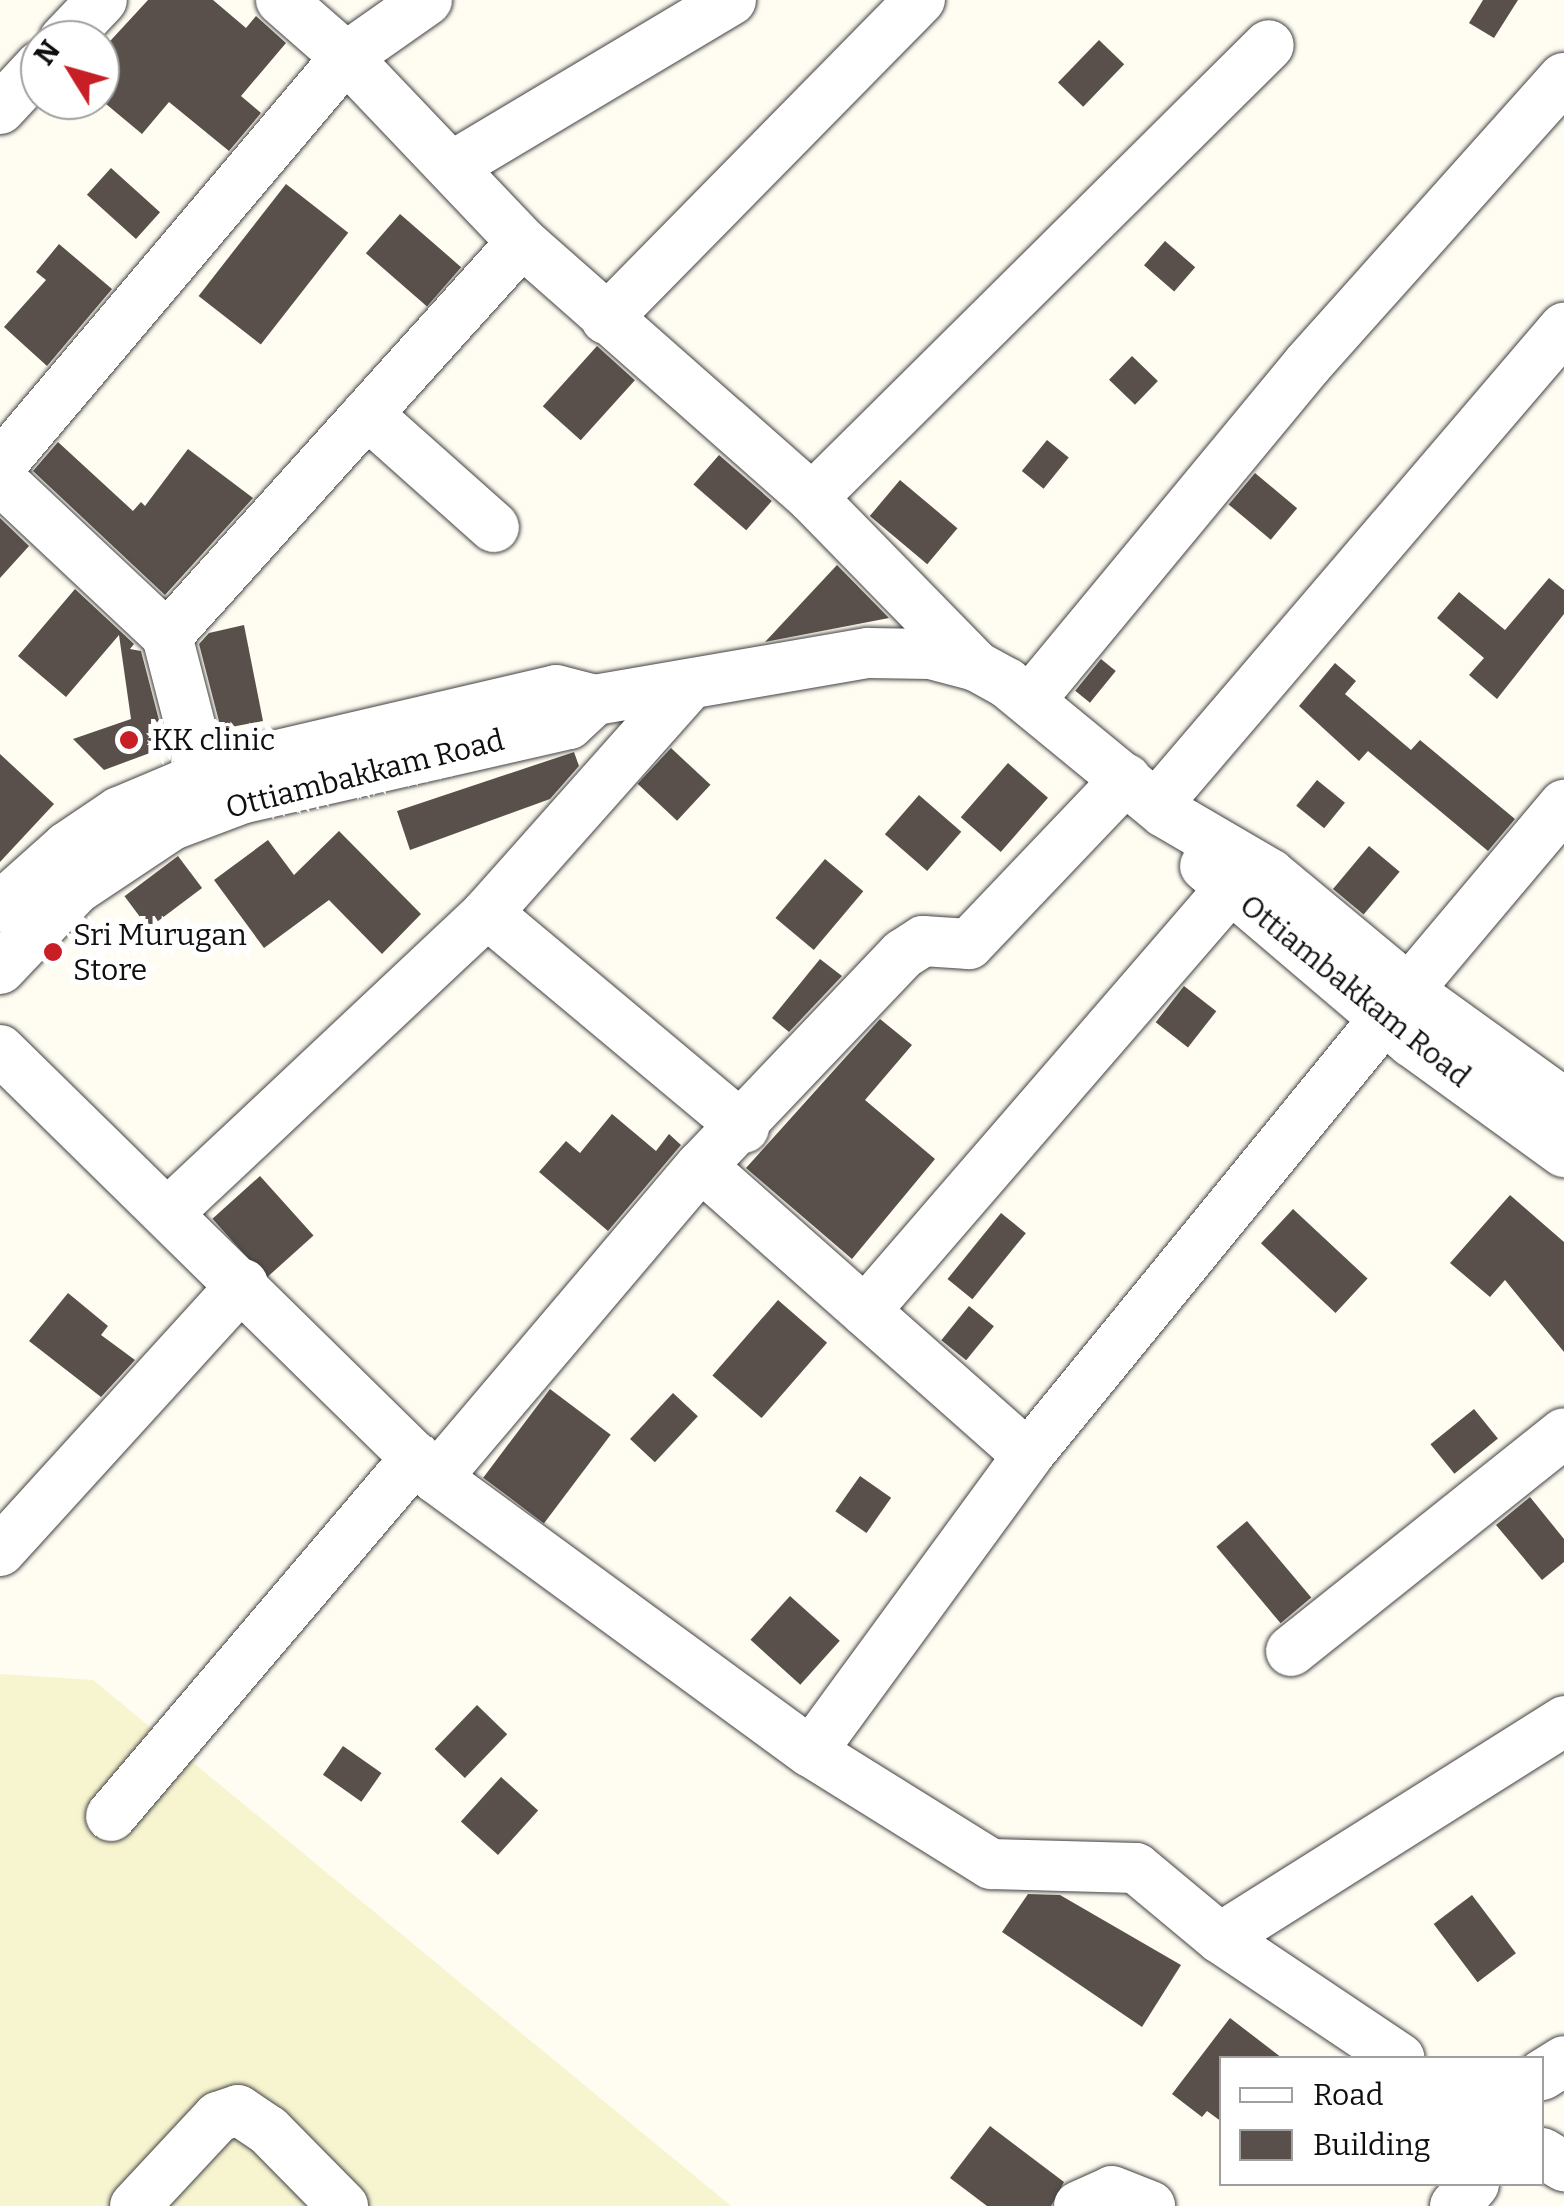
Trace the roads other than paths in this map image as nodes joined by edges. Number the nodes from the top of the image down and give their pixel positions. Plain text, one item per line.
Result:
1 (102, 0) edge
2 (281, 0) edge
3 (427, 0) edge
4 (732, 0) edge
5 (920, 0) edge
6 (83, 20) edge
7 (1270, 45) dead end
8 (346, 56) junction
9 (1564, 78) edge
10 (20, 87) edge
11 (0, 108) edge
12 (450, 167) junction
13 (522, 242) junction
14 (606, 320) junction
15 (1564, 328) edge
16 (367, 414) junction
17 (0, 466) edge
18 (0, 479) edge
19 (812, 498) junction
20 (494, 527) dead end
21 (167, 636) junction
22 (976, 666) junction
23 (690, 684) junction
24 (1030, 700) junction
25 (208, 793) junction
26 (1149, 799) junction
27 (1564, 805) edge
28 (1229, 890) junction
29 (0, 907) edge
30 (487, 912) junction
31 (0, 969) edge
32 (1397, 1004) junction
33 (0, 1050) edge
34 (1564, 1103) edge
35 (744, 1128) junction
36 (1564, 1152) edge
37 (701, 1166) junction
38 (170, 1211) junction
39 (242, 1284) junction
40 (866, 1311) junction
41 (1028, 1455) junction
42 (1555, 1458) edge
43 (426, 1468) junction
44 (0, 1551) edge
45 (1291, 1651) dead end
46 (1564, 1721) edge
47 (811, 1752) junction
48 (111, 1816) dead end
49 (1220, 1938) junction
50 (1396, 2056) edge
51 (1472, 2186) edge
52 (135, 2206) edge
53 (343, 2206) edge
54 (1079, 2206) edge
55 (1150, 2206) edge
56 (1455, 2206) edge

1 - 6 street
2 - 8 street
3 - 8 street
4 - 12 street
5 - 14 street
7 - 19 street
8 - 12 street
8 - 17 street
9 - 24 street
10 - 11 street
12 - 13 street
13 - 14 street
13 - 16 street
14 - 19 street
15 - 26 street
16 - 20 street
16 - 21 street
18 - 21 street
19 - 22 street
21 - 25 street
22 - 23 street, Ottiambakkam Road
22 - 24 street, Ottiambakkam Road
23 - 25 street, Ottiambakkam Road
23 - 30 street
24 - 26 street, Ottiambakkam Road
25 - 29 street, Ottiambakkam Road
25 - 31 street, Ottiambakkam Road
26 - 28 street, Ottiambakkam Road
26 - 32 street, Ottiambakkam Road
26 - 35 street
27 - 32 street
28 - 32 street, Ottiambakkam Road
28 - 40 street
30 - 35 street
30 - 38 street
32 - 34 street, Ottiambakkam Road
32 - 36 street, Ottiambakkam Road
32 - 41 street
33 - 38 street
35 - 37 street
37 - 40 street
37 - 43 street
38 - 39 street
39 - 43 street
39 - 44 street
40 - 41 street
41 - 47 street
42 - 45 street
43 - 47 street
43 - 48 street
46 - 49 street
47 - 49 street
49 - 50 street
51 - 56 street
52 - 53 street
54 - 55 street

